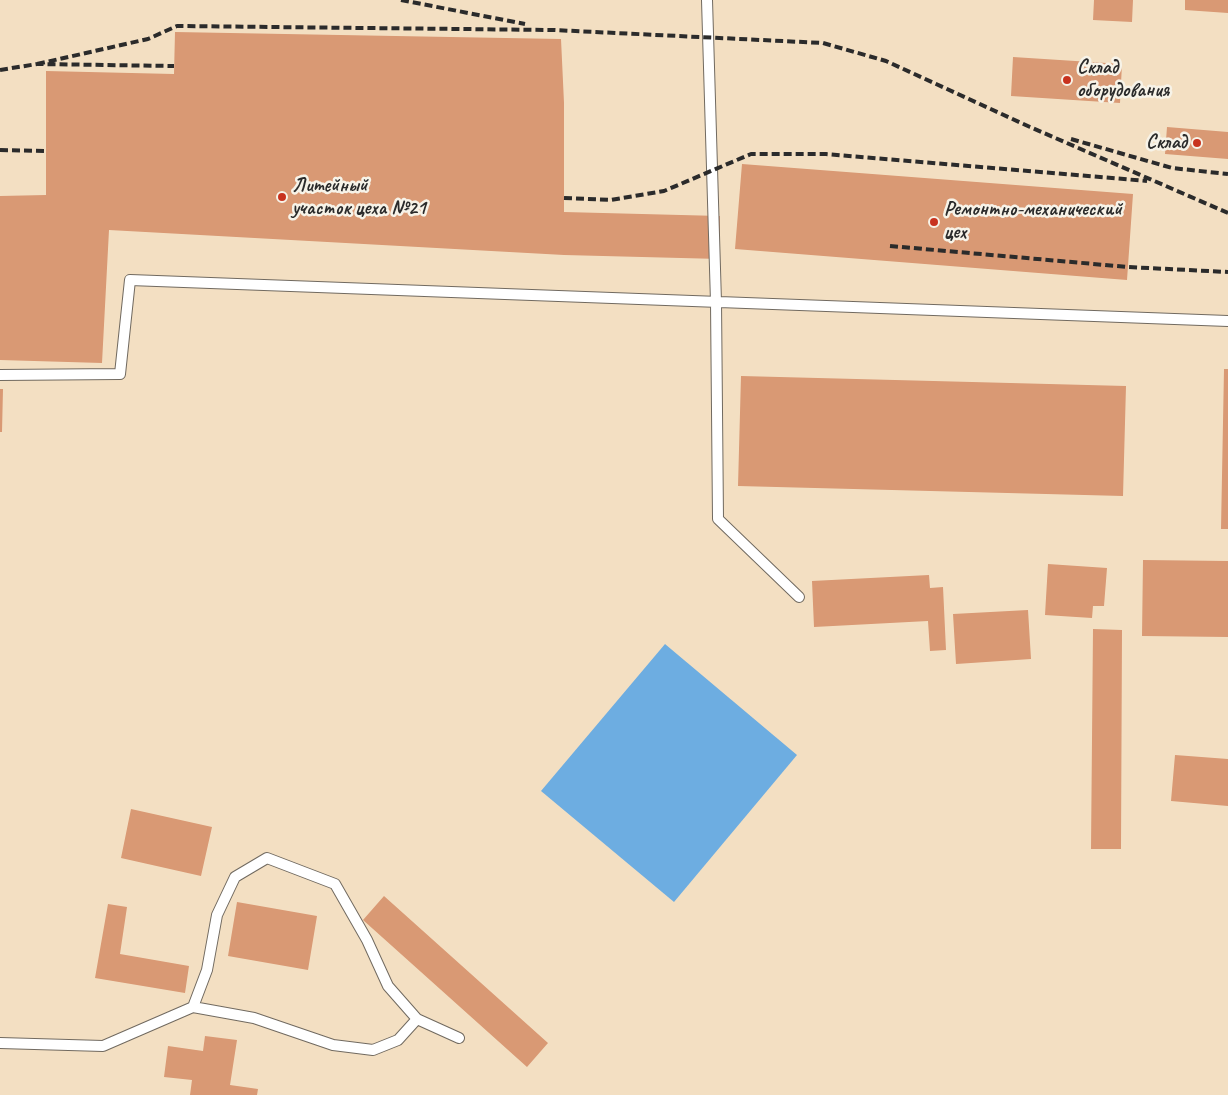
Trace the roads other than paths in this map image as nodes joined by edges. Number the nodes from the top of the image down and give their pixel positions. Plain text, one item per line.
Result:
1 (707, 0) edge
2 (716, 302) junction
3 (1228, 321) edge
4 (0, 374) edge
5 (799, 597) dead end
6 (193, 1007) junction
7 (417, 1019) junction
8 (459, 1038) dead end
9 (0, 1043) edge

1 - 2 lane
2 - 3 lane
2 - 4 lane
2 - 5 lane
6 - 7 lane
6 - 7 lane
6 - 9 lane
7 - 8 lane

